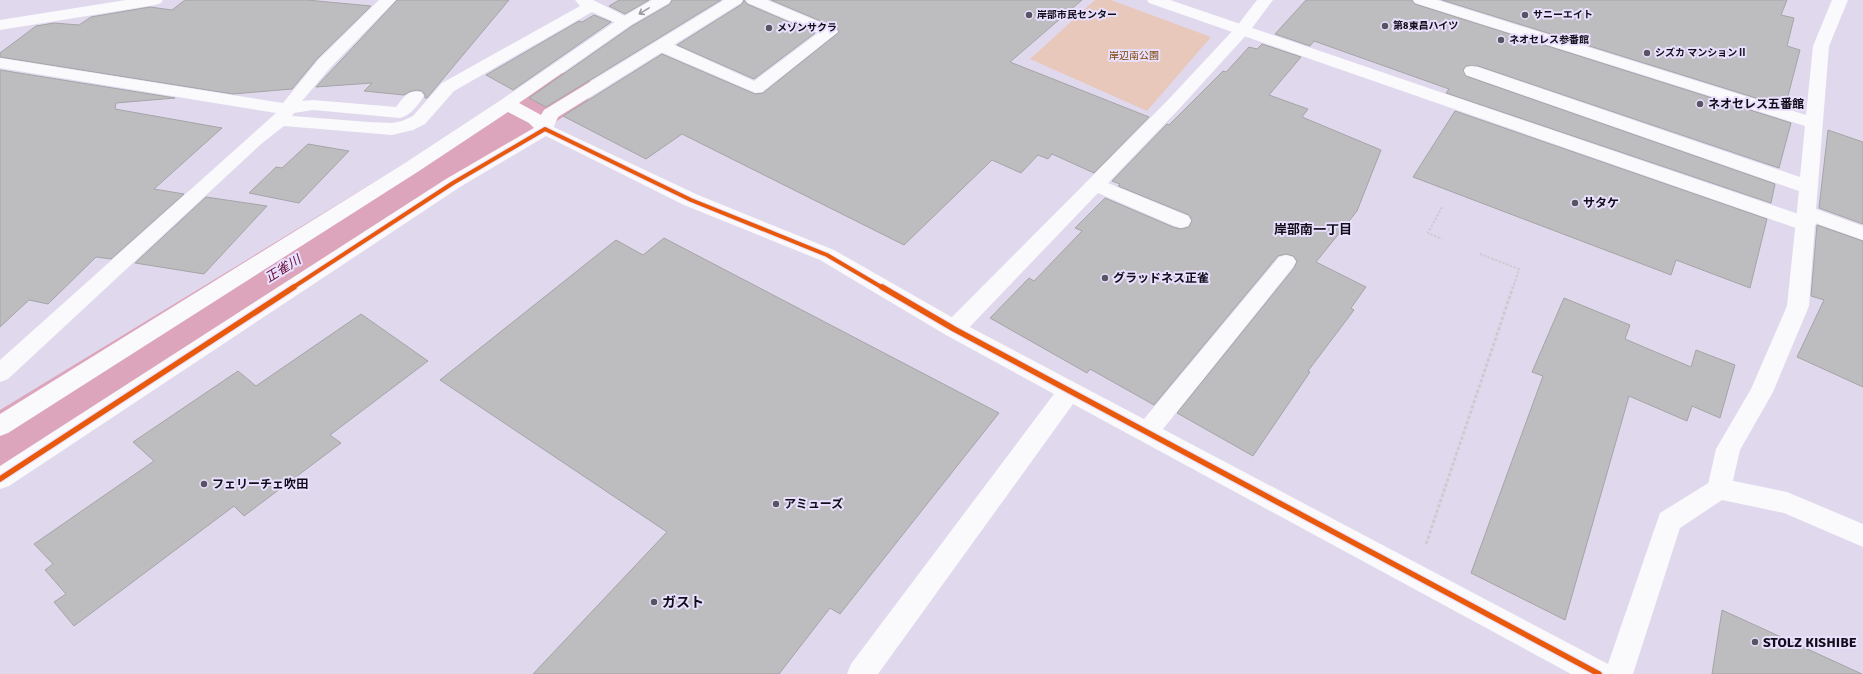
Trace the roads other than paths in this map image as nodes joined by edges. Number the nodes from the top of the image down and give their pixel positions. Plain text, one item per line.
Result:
1 (155, 0) edge
2 (388, 0) edge
3 (663, 0) edge
4 (735, 0) edge
5 (754, 0) edge
6 (1155, 0) edge
7 (1265, 0) edge
8 (1421, 0) edge
9 (1840, 0) edge
10 (587, 3) edge
11 (625, 22) junction
12 (0, 25) edge
13 (1243, 29) junction
14 (662, 46) junction
15 (0, 63) edge
16 (1472, 71) dead end
17 (414, 96) dead end
18 (512, 107) junction
19 (284, 114) junction
20 (1814, 123) junction
21 (540, 124) junction
22 (1096, 185) junction
23 (1808, 186) junction
24 (1806, 218) junction
25 (1181, 221) dead end
26 (1863, 233) edge
27 (1286, 262) dead end
28 (954, 329) junction
29 (0, 373) edge
30 (1068, 392) junction
31 (0, 426) edge
32 (1147, 432) junction
33 (0, 479) edge
34 (1719, 489) junction
35 (1863, 536) edge
36 (861, 674) edge
37 (1599, 674) edge
38 (1619, 674) edge

1 - 12 street
2 - 19 street
3 -> 11 street
4 - 14 street
5 - 14 street
6 - 13 street
7 - 13 street
8 - 20 street
9 - 20 street
10 - 11 street
10 - 19 street
11 - 18 street
13 - 22 street
13 - 24 street
14 - 21 street
15 - 19 street
16 - 23 street
17 - 19 street
18 - 21 street
18 - 31 street
19 - 29 street
20 - 23 street
21 - 28 street
21 - 33 street
22 - 25 street
22 - 28 street
23 - 24 street
24 - 26 street
24 - 34 street
27 - 32 street
28 - 30 street
30 - 32 street
30 - 36 street
32 - 37 street
34 - 35 street
34 - 38 street

